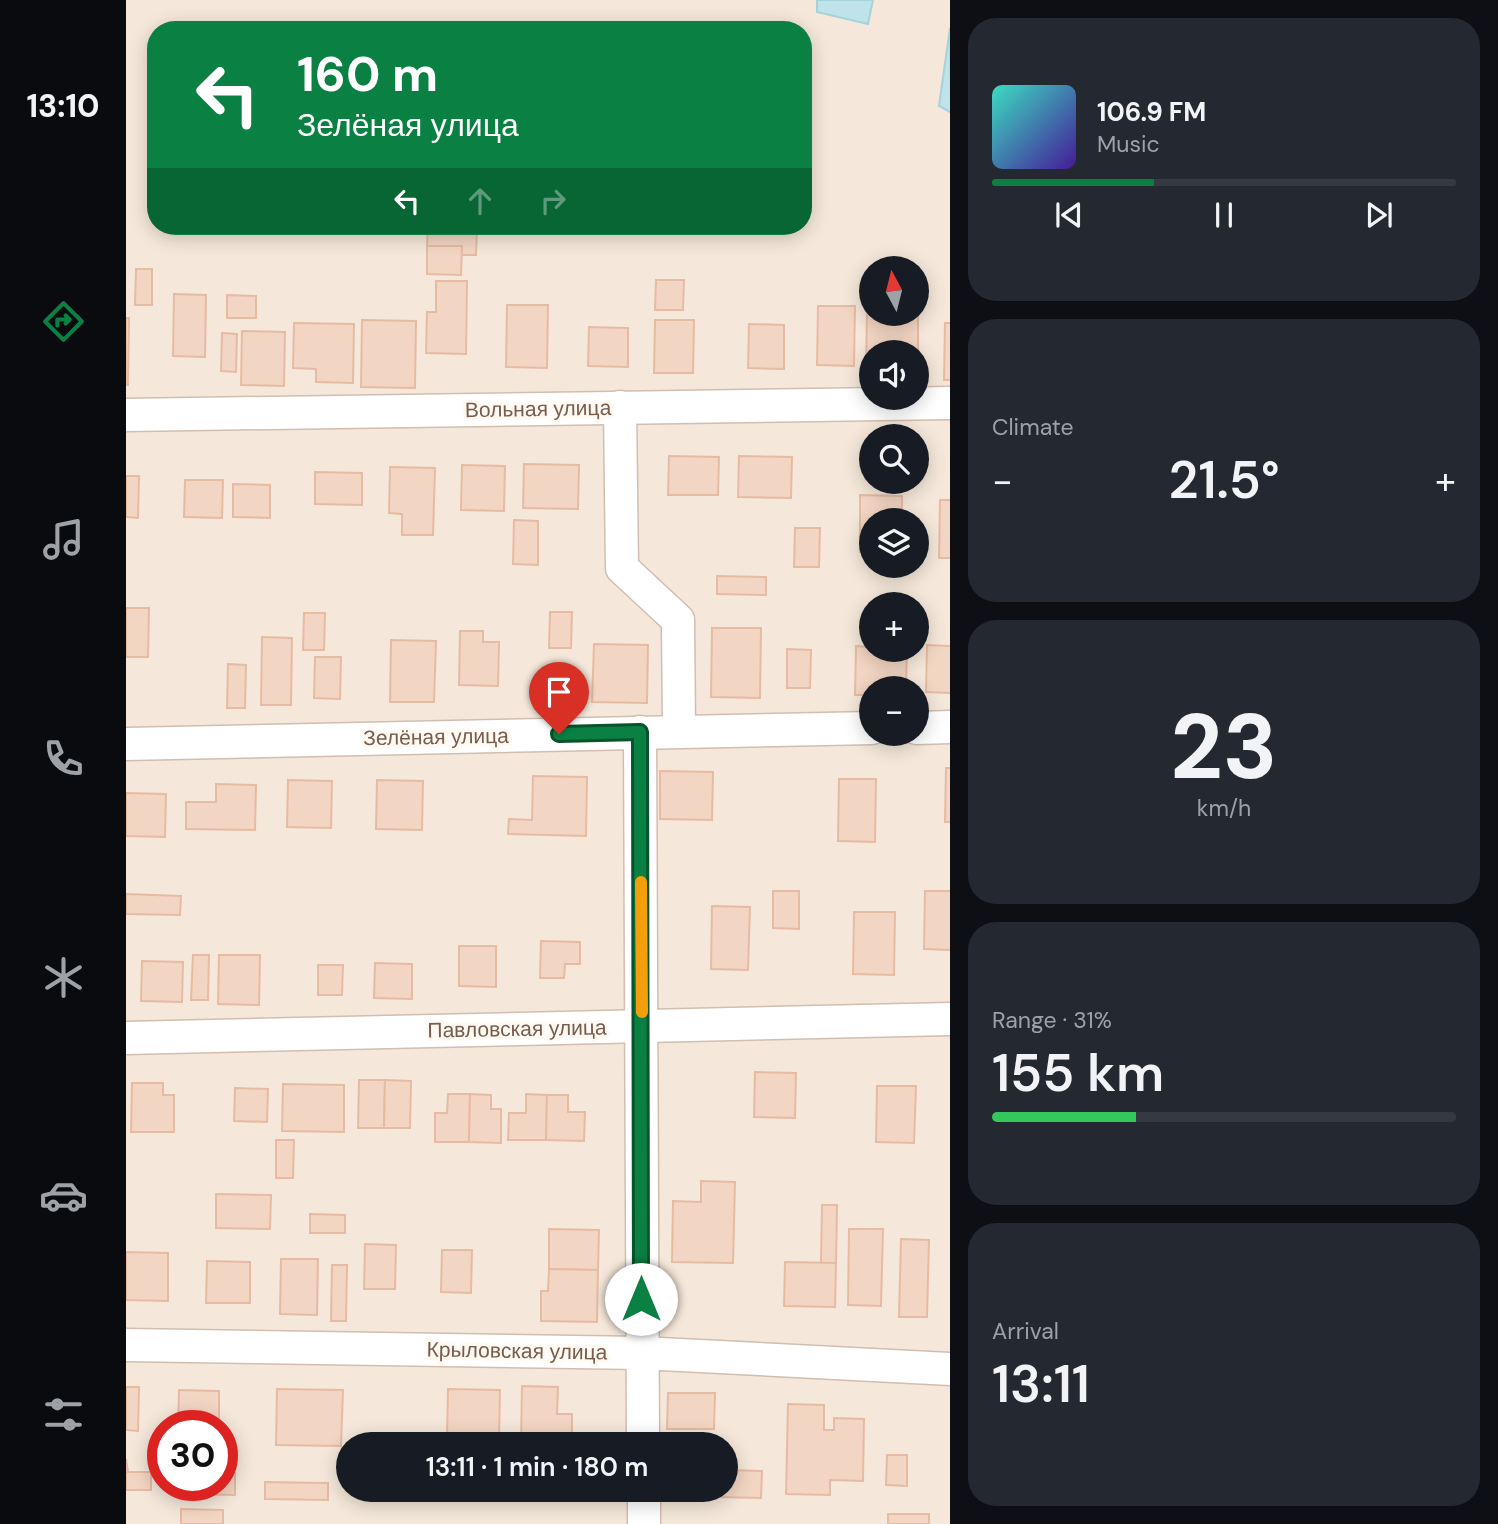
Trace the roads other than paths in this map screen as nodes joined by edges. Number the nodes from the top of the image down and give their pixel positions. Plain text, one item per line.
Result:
1 (950, 403) edge
2 (620, 407) junction
3 (126, 415) edge
4 (950, 727) edge
5 (859, 728) edge
6 (929, 728) edge
7 (679, 730) junction
8 (640, 732) junction
9 (126, 744) edge
10 (950, 1019) edge
11 (642, 1026) junction
12 (126, 1038) edge
13 (126, 1345) edge
14 (641, 1353) junction
15 (950, 1369) edge
16 (643, 1432) edge
17 (643, 1502) edge
18 (644, 1524) edge

1 - 2 street, Вольная улица
2 - 3 street, Вольная улица
2 - 7 street
4 - 6 street
5 - 7 street, Зелёная улица
7 - 8 street, Зелёная улица
8 - 9 street, Зелёная улица
8 - 11 street
10 - 11 street, Павловская улица
11 - 12 street, Павловская улица
11 - 14 street
13 - 14 street, Крыловская улица
14 - 15 street, Крыловская улица
14 - 16 street
17 - 18 street

